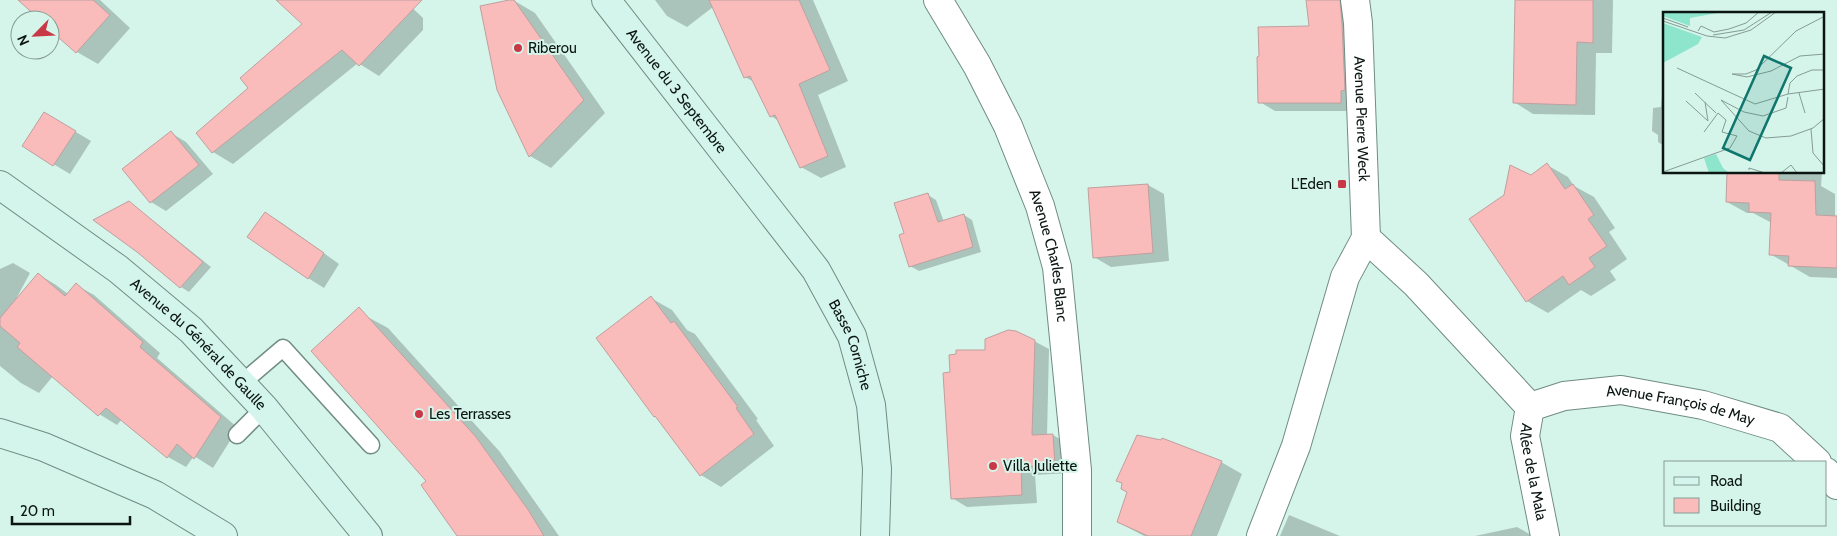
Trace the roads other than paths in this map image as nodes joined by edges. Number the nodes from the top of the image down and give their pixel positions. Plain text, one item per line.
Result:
1 (606, 0) edge
2 (938, 0) edge
3 (1355, 0) edge
4 (748, 181) joint
5 (0, 185) edge
6 (1366, 238) junction
7 (242, 383) junction
8 (1530, 407) junction
9 (264, 408) junction
10 (0, 433) edge
11 (237, 435) dead end
12 (371, 445) dead end
13 (1816, 461) edge
14 (1827, 473) edge
15 (1837, 485) edge
16 (223, 536) edge
17 (368, 536) edge
18 (874, 536) edge
19 (1077, 536) edge
20 (1261, 536) edge
21 (1545, 536) edge

1 - 4 street, Avenue du 3 Septembre
2 - 19 street, Avenue Charles Blanc
3 - 6 street, Avenue Pierre Weck
4 - 18 street, Basse Corniche
5 - 7 street, Avenue du Général de Gaulle
6 - 8 street
6 - 20 street
7 - 9 street, Avenue du Général de Gaulle
7 - 12 lane
8 - 13 street, Avenue François de May
8 - 21 street, Allée de la Mala
9 - 11 lane
9 - 17 street, Avenue du Général de Gaulle
10 - 16 street
14 - 15 street

